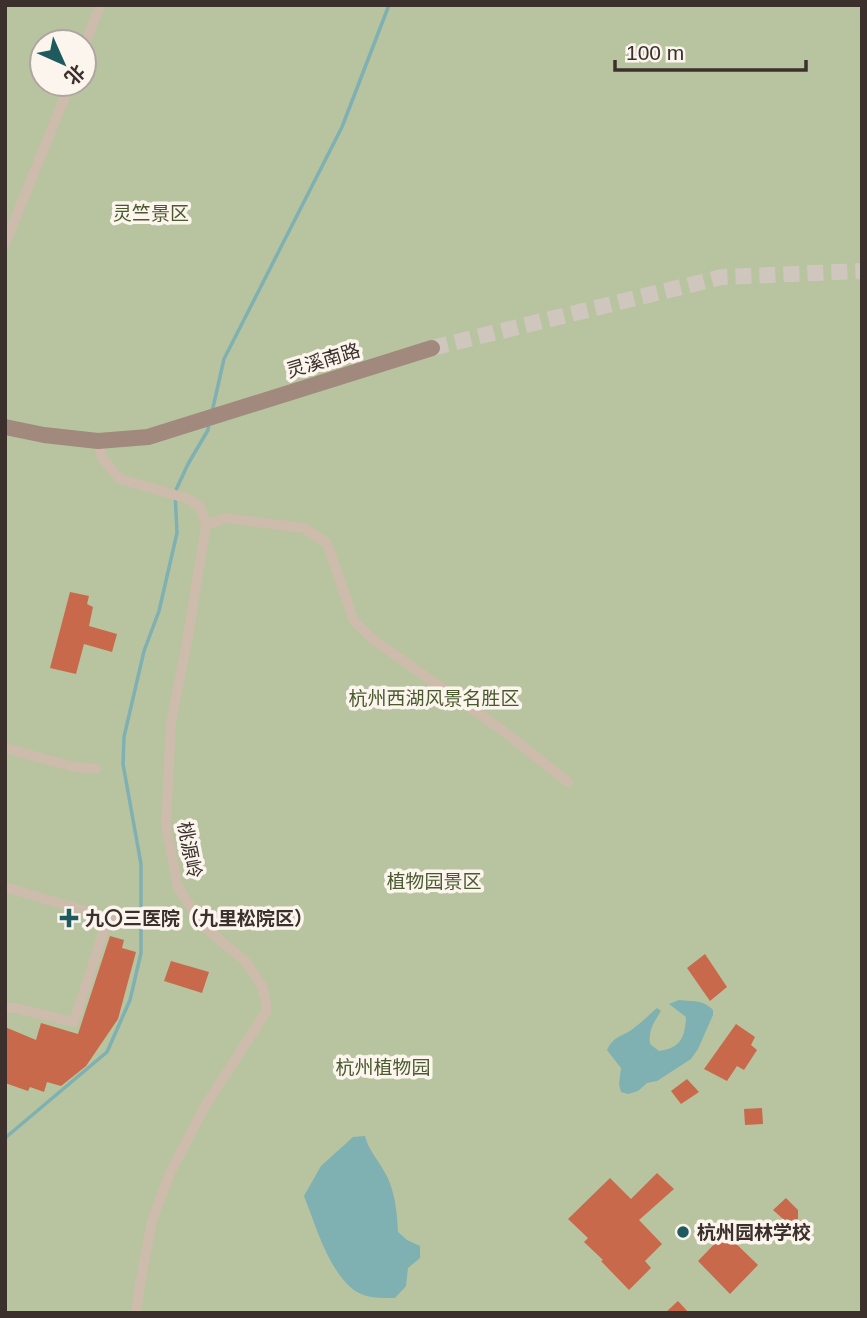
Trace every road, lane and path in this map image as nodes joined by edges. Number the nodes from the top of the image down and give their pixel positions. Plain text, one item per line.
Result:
1 (100, 5) edge
2 (91, 28) edge
3 (64, 98) edge
4 (5, 244) edge
5 (432, 348) tunnel mouth
6 (5, 427) edge
7 (98, 441) junction
8 (206, 525) junction
9 (5, 748) edge
10 (96, 769) dead end
11 (568, 782) dead end
12 (5, 887) edge
13 (107, 918) junction
14 (119, 921) dead end
15 (5, 1008) edge
16 (136, 1313) edge

1 - 2 street
3 - 4 street
5 - 7 main road, 灵溪南路
6 - 7 main road
7 - 8 street
8 - 11 street
8 - 16 street, 桃源岭
9 - 10 street
12 - 13 street
13 - 14 street
13 - 15 street

